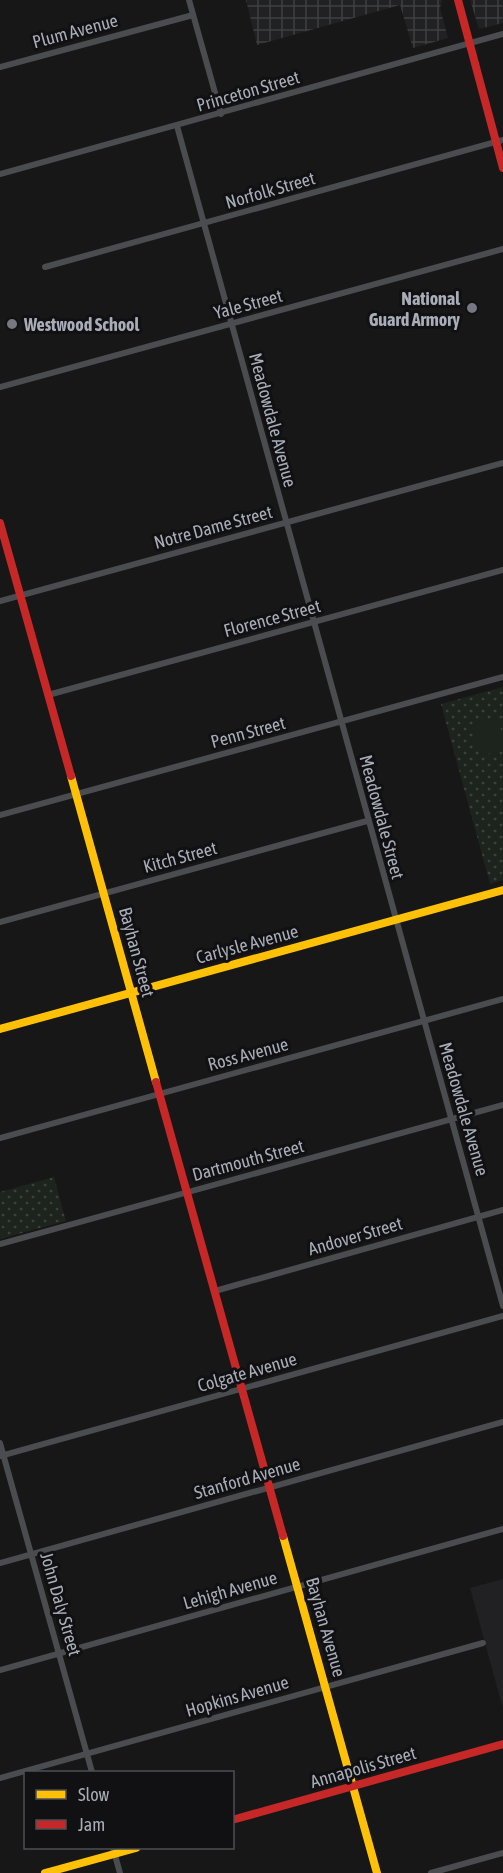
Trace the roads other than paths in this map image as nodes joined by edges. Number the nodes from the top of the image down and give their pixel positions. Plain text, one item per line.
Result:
1 (189, 0) edge
2 (458, 0) edge
3 (193, 15) junction
4 (503, 34) edge
5 (470, 44) junction
6 (0, 67) edge
7 (221, 114) junction
8 (177, 126) junction
9 (499, 141) edge
10 (503, 168) edge
11 (0, 174) edge
12 (203, 224) junction
13 (503, 249) edge
14 (45, 267) dead end
15 (231, 324) junction
16 (0, 387) edge
17 (503, 463) edge
18 (0, 523) edge
19 (285, 523) junction
20 (503, 570) edge
21 (20, 595) junction
22 (0, 601) edge
23 (313, 623) junction
24 (503, 677) edge
25 (48, 695) junction
26 (340, 722) junction
27 (76, 794) junction
28 (0, 815) edge
29 (367, 821) junction
30 (503, 890) edge
31 (104, 894) junction
32 (395, 920) junction
33 (0, 922) edge
34 (131, 993) junction
35 (503, 999) edge
36 (424, 1021) junction
37 (0, 1029) edge
38 (159, 1094) junction
39 (503, 1105) edge
40 (451, 1119) junction
41 (0, 1138) edge
42 (187, 1192) junction
43 (503, 1210) edge
44 (478, 1217) junction
45 (0, 1244) edge
46 (214, 1291) junction
47 (503, 1306) edge
48 (503, 1316) edge
49 (242, 1389) junction
50 (503, 1422) edge
51 (0, 1443) edge
52 (2, 1456) edge
53 (270, 1487) junction
54 (503, 1529) edge
55 (31, 1555) junction
56 (0, 1563) edge
57 (298, 1587) junction
58 (483, 1643) dead end
59 (59, 1654) junction
60 (0, 1670) edge
61 (325, 1686) junction
62 (503, 1744) edge
63 (87, 1753) junction
64 (24, 1771) edge
65 (24, 1771) edge
66 (92, 1771) edge
67 (0, 1778) edge
68 (353, 1787) junction
69 (234, 1819) edge
70 (114, 1851) edge
71 (503, 1852) edge
72 (45, 1873) edge
73 (120, 1873) edge
74 (377, 1873) edge
75 (431, 1873) edge

1 - 3 street
2 - 5 street
3 - 6 street, Plum Avenue
3 - 7 street
4 - 5 street, Princeton Street
5 - 7 street, Princeton Street
5 - 9 street
7 - 8 street, Princeton Street
8 - 11 street, Princeton Street
8 - 12 street, Meadowdale Avenue
9 - 10 street
9 - 12 street, Norfolk Street
12 - 14 street, Norfolk Street
12 - 15 street, Meadowdale Avenue
13 - 15 street, Yale Street
15 - 16 street, Yale Street
15 - 19 street, Meadowdale Avenue
17 - 19 street, Notre Dame Street
18 - 21 street, Bayhan Street
19 - 21 street, Notre Dame Street
19 - 23 street, Meadowdale Avenue
20 - 23 street, Florence Street
21 - 22 street, Notre Dame Street
21 - 25 street, Bayhan Street
23 - 25 street, Florence Street
23 - 26 street, Meadowdale Avenue
24 - 26 street, Penn Street
25 - 27 street, Bayhan Street
26 - 27 street, Penn Street
26 - 29 street, Meadowdale Street
27 - 28 street, Penn Street
27 - 31 street, Bayhan Street
29 - 31 street, Kitch Street
29 - 32 street, Meadowdale Street
30 - 32 street, Carlysle Avenue
31 - 33 street, Kitch Street
31 - 34 street, Bayhan Street
32 - 34 street, Carlysle Avenue
32 - 36 street, Meadowdale Avenue
34 - 37 street, Carlysle Avenue
34 - 38 street, Bayhan Street
35 - 36 street, Ross Avenue
36 - 38 street, Ross Avenue
36 - 40 street, Meadowdale Avenue
38 - 41 street, Ross Avenue
38 - 42 street, Bayhan Street
39 - 40 street, Dartmouth Street
40 - 42 street, Dartmouth Street
40 - 44 street, Meadowdale Avenue
42 - 45 street, Dartmouth Street
42 - 46 street, Bayhan Street
43 - 44 street, Andover Street
44 - 46 street, Andover Street
44 - 47 street, Meadowdale Avenue
46 - 49 street, Bayhan Street
48 - 49 street, Colgate Avenue
49 - 52 street, Colgate Avenue
49 - 53 street, Bayhan Avenue
50 - 53 street, Stanford Avenue
51 - 52 street, John Daly Street
52 - 55 street, John Daly Street
53 - 55 street, Stanford Avenue
53 - 57 street, Bayhan Avenue
54 - 57 street, Lehigh Avenue
55 - 56 street, Stanford Avenue
55 - 59 street, John Daly Street
57 - 59 street, Lehigh Avenue
57 - 61 street, Bayhan Avenue
58 - 61 street, Hopkins Avenue
59 - 60 street, Lehigh Avenue
59 - 63 street, John Daly Street
61 - 63 street, Hopkins Avenue
61 - 68 street, Bayhan Avenue
62 - 68 street, Annapolis Street
63 - 64 street, Hopkins Avenue
63 - 66 street, John Daly Street
65 - 67 street, Hopkins Avenue
68 - 69 street, Annapolis Street
68 - 74 street, Bayhan Avenue
70 - 72 street
70 - 73 street
71 - 75 street

